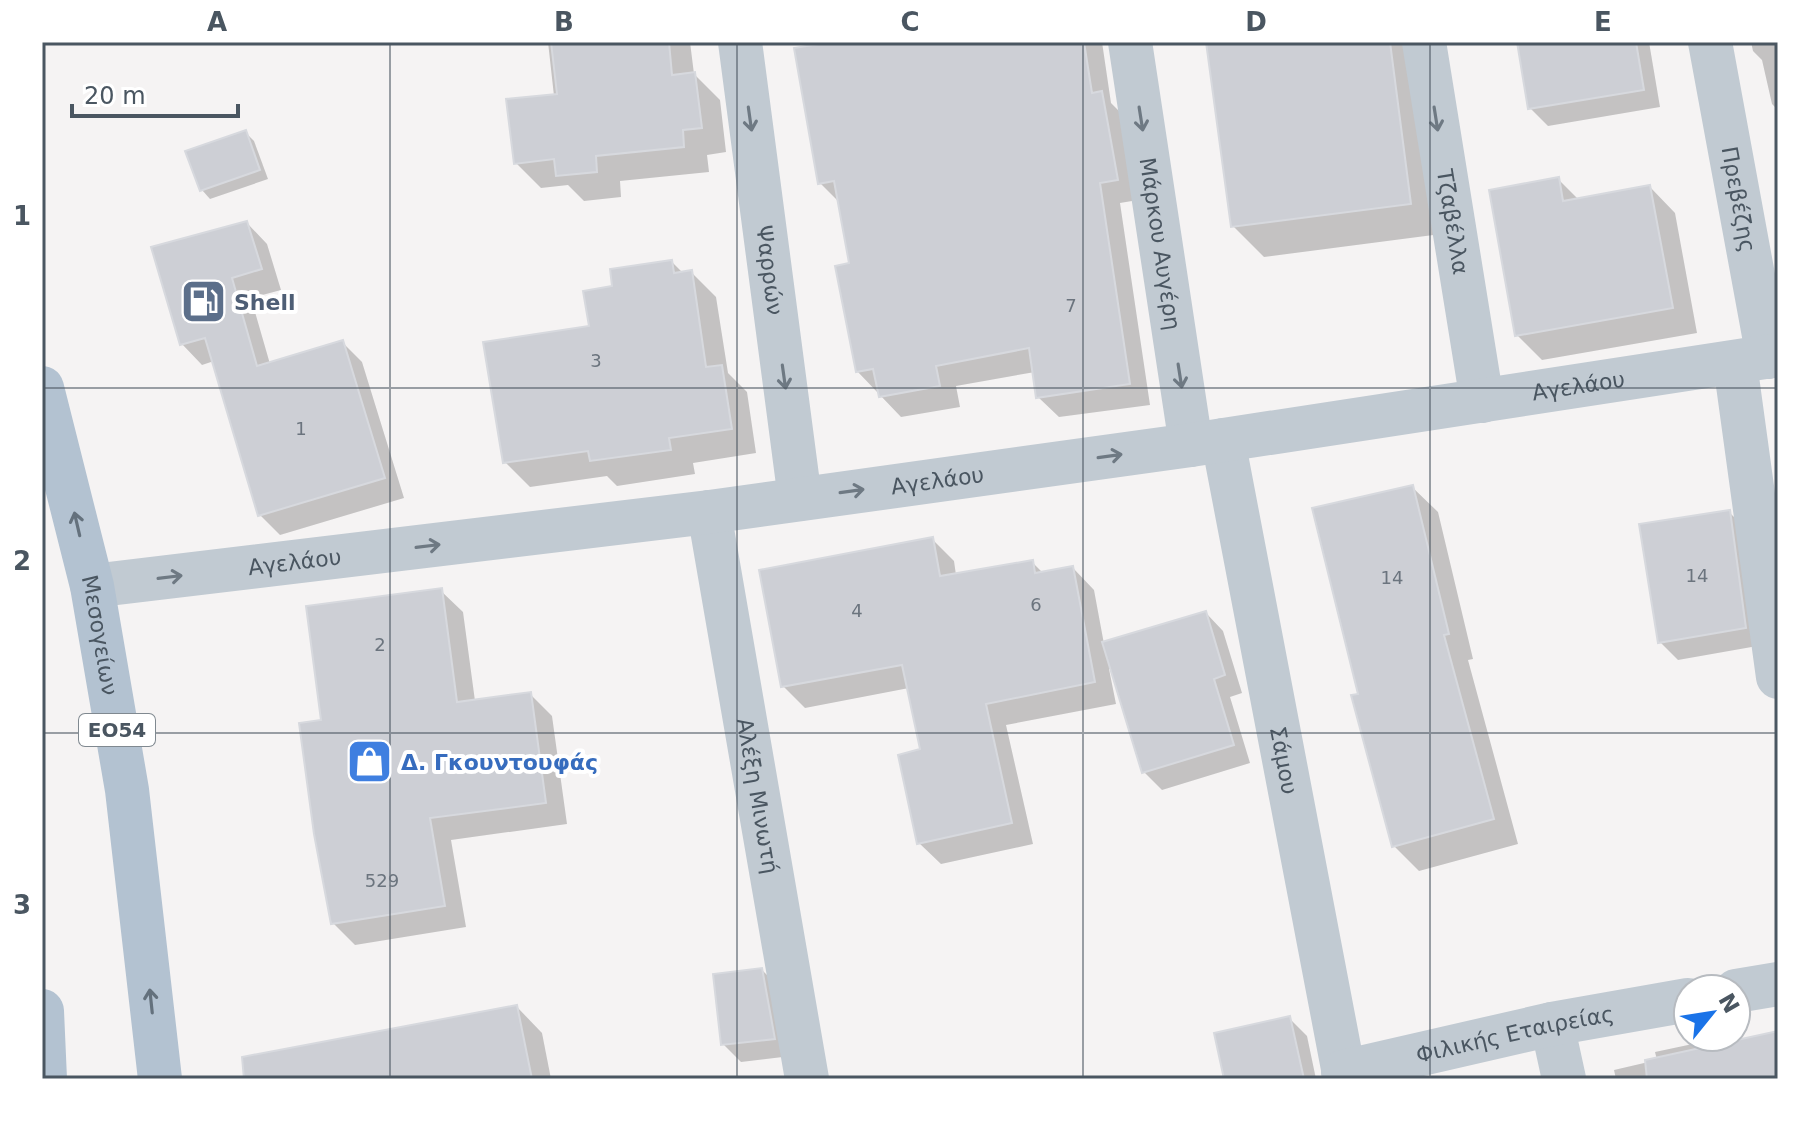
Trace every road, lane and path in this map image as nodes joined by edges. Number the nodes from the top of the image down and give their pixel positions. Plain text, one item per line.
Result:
1 (740, 42) edge
2 (1130, 42) edge
3 (1424, 42) edge
4 (1710, 42) edge
5 (1760, 358) edge
6 (42, 388) edge
7 (1482, 401) junction
8 (1207, 442) junction
9 (800, 499) junction
10 (709, 512) junction
11 (92, 586) junction
12 (1778, 677) edge
13 (1778, 984) edge
14 (1752, 988) edge
15 (1672, 1003) edge
16 (42, 1011) edge
17 (1552, 1024) junction
18 (1344, 1076) edge
19 (45, 1079) edge
20 (160, 1079) edge
21 (807, 1079) edge
22 (1564, 1079) edge

1 -> 9 street, Ψαρρών
2 -> 8 street, Μάρκου Αυγέρη
3 -> 7 street, Τζαβέλλα
4 - 5 street, Πρεβέζης
5 - 7 street, Αγελάου
5 - 12 street, Πρεβέζης
11 -> 6 main road, Μεσογείων / ΕΟ54
7 - 8 street, Αγελάου
9 -> 8 street, Αγελάου
8 - 18 street, Σάμου
9 - 10 street, Αγελάου
11 -> 10 street, Αγελάου
10 - 21 street, Αλέξη Μινωτή
20 -> 11 main road, Μεσογείων / ΕΟ54
13 - 14 street
15 - 17 street, Φιλικής Εταιρείας
16 - 19 main road
17 - 18 street, Φιλικής Εταιρείας
17 - 22 street

